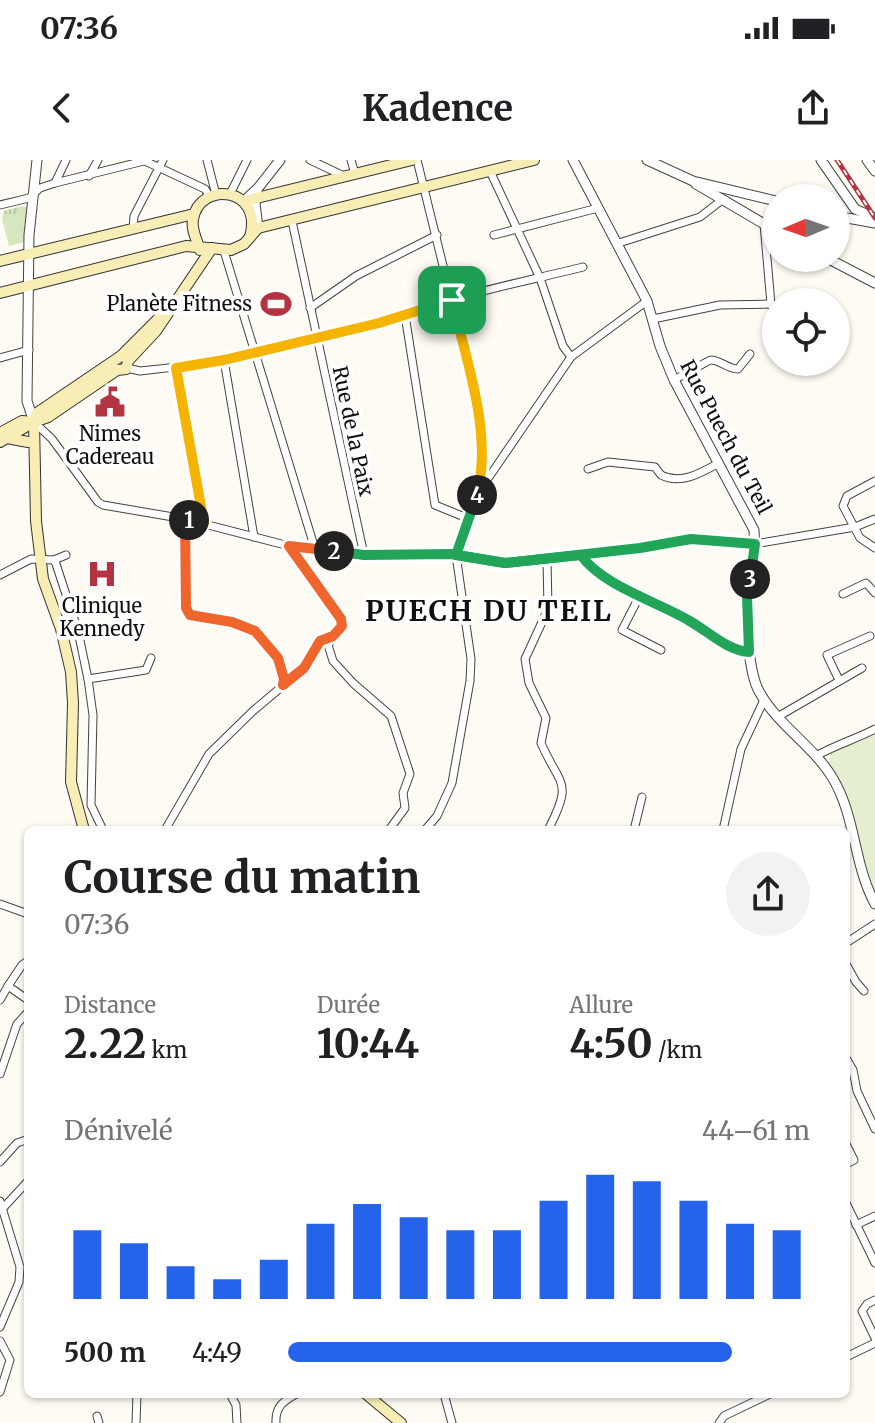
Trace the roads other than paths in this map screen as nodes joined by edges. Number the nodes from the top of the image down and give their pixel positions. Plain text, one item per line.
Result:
1 (37, 160) edge
2 (66, 160) edge
3 (98, 160) edge
4 (145, 160) edge
5 (207, 160) edge
6 (247, 160) edge
7 (280, 160) edge
8 (310, 160) edge
9 (351, 160) edge
10 (414, 160) edge
11 (534, 160) edge
12 (573, 160) edge
13 (647, 160) edge
14 (821, 160) edge
15 (867, 160) edge
16 (161, 164) edge
17 (490, 171) junction
18 (875, 171) edge
19 (349, 175) junction
20 (89, 176) junction
21 (693, 181) junction
22 (55, 183) junction
23 (838, 184) edge
24 (424, 187) junction
25 (726, 189) junction
26 (257, 193) junction
27 (33, 194) junction
28 (230, 194) junction
29 (762, 198) edge
30 (209, 199) junction
31 (722, 200) junction
32 (244, 201) junction
33 (850, 201) edge
34 (0, 205) edge
35 (598, 208) junction
36 (194, 214) junction
37 (850, 217) edge
38 (875, 220) edge
39 (292, 221) junction
40 (762, 223) edge
41 (258, 228) junction
42 (517, 228) junction
43 (133, 229) junction
44 (437, 235) junction
45 (494, 235) dead end
46 (249, 238) junction
47 (619, 243) junction
48 (199, 247) junction
49 (212, 248) junction
50 (224, 251) junction
51 (29, 254) junction
52 (202, 260) junction
53 (0, 261) edge
54 (583, 267) dead end
55 (850, 270) edge
56 (540, 278) junction
57 (875, 283) edge
58 (29, 286) junction
59 (0, 293) edge
60 (452, 300) junction
61 (647, 301) junction
62 (762, 304) edge
63 (310, 308) junction
64 (405, 315) junction
65 (653, 319) junction
66 (316, 336) junction
67 (29, 350) junction
68 (254, 352) junction
69 (750, 354) dead end
70 (571, 357) junction
71 (0, 358) edge
72 (224, 360) junction
73 (121, 363) junction
74 (176, 368) junction
75 (674, 380) junction
76 (34, 422) junction
77 (2, 437) edge
78 (28, 442) junction
79 (719, 463) junction
80 (588, 469) dead end
81 (875, 481) edge
82 (479, 483) junction
83 (467, 518) junction
84 (185, 519) junction
85 (875, 519) edge
86 (204, 523) junction
87 (853, 527) junction
88 (254, 537) junction
89 (755, 544) junction
90 (289, 546) junction
91 (875, 548) edge
92 (315, 549) junction
93 (66, 555) dead end
94 (364, 555) junction
95 (456, 555) junction
96 (581, 555) junction
97 (547, 558) junction
98 (42, 559) junction
99 (54, 560) junction
100 (0, 575) edge
101 (875, 593) edge
102 (843, 594) dead end
103 (639, 597) junction
104 (333, 636) junction
105 (870, 636) dead end
106 (661, 650) dead end
107 (749, 652) junction
108 (151, 658) dead end
109 (862, 668) dead end
110 (88, 679) junction
111 (839, 680) junction
112 (283, 685) junction
113 (764, 700) junction
114 (779, 716) junction
115 (875, 729) edge
116 (816, 756) junction
117 (642, 797) dead end
118 (83, 826) edge
119 (101, 826) edge
120 (167, 826) edge
121 (392, 826) edge
122 (428, 826) edge
123 (550, 826) edge
124 (635, 826) edge
125 (724, 826) edge
126 (0, 904) edge
127 (875, 904) edge
128 (24, 913) edge
129 (875, 924) edge
130 (850, 940) edge
131 (24, 964) edge
132 (850, 971) edge
133 (8, 986) junction
134 (864, 991) dead end
135 (24, 997) edge
136 (0, 1000) edge
137 (24, 1023) edge
138 (850, 1065) edge
139 (0, 1074) edge
140 (850, 1083) edge
141 (857, 1091) junction
142 (875, 1129) edge
143 (24, 1141) edge
144 (0, 1162) edge
145 (24, 1185) edge
146 (2, 1209) edge
147 (850, 1212) edge
148 (875, 1216) edge
149 (856, 1225) junction
150 (875, 1263) edge
151 (875, 1300) edge
152 (0, 1327) edge
153 (875, 1340) edge
154 (0, 1341) edge
155 (850, 1355) edge
156 (0, 1392) edge
157 (137, 1398) edge
158 (232, 1398) edge
159 (285, 1398) edge
160 (364, 1398) edge
161 (371, 1398) edge
162 (445, 1398) edge
163 (762, 1398) edge
164 (136, 1423) edge
165 (237, 1423) edge
166 (276, 1423) edge
167 (391, 1423) edge
168 (401, 1423) edge
169 (452, 1423) edge
170 (719, 1423) edge

1 - 27 street
2 - 22 street
3 - 20 street
4 - 16 street
4 - 20 street
5 - 30 street
6 - 28 street
7 - 26 street
8 - 19 street
9 - 19 street
10 - 19 main road
10 - 24 street
11 - 17 main road
12 - 35 street, Rue Puech du Teil
13 - 21 street
14 - 23 street
15 - 18 street
16 - 30 street
16 - 43 street
17 - 24 main road
17 - 42 street
19 - 26 main road
20 - 22 street
21 - 25 street
21 - 31 street
22 - 27 street
24 - 39 main road
24 - 44 street
25 - 29 street
25 - 31 street
26 - 32 main road
26 - 41 street
27 - 34 street
27 - 51 street
28 - 30 main road
28 - 32 main road
30 - 36 main road
30 - 49 main road
31 - 40 street
31 - 47 street
32 - 46 main road
33 - 38 street
35 - 42 street
35 - 47 street, Rue Puech du Teil
36 - 43 main road
36 - 48 main road
37 - 38 street
39 - 41 main road
39 - 63 street, Rue de la Paix
41 - 46 main road
42 - 45 street
42 - 56 street
43 - 51 main road
44 - 60 street
44 - 63 street
46 - 50 main road
47 - 61 street, Rue Puech du Teil
48 - 49 main road
48 - 52 main road
48 - 58 main road
49 - 50 main road
49 - 52 main road
50 - 68 street
51 - 53 main road
51 - 58 street
52 - 73 main road
54 - 56 street
55 - 57 street
56 - 60 street
56 - 70 street
58 - 59 main road
58 - 67 street
60 - 64 street
60 - 82 street
61 - 65 street, Rue Puech du Teil
61 - 70 street
62 - 65 street
63 - 66 street, Rue de la Paix
64 - 66 street
64 - 83 street
65 - 75 street, Rue Puech du Teil
66 - 68 street
66 - 94 street, Rue de la Paix
67 - 71 street
67 - 76 street
68 - 72 street
68 - 92 street
69 - 75 street
70 - 82 street
72 - 74 street
72 - 88 street
73 - 74 street
73 - 76 main road
73 - 76 main road
74 - 86 street
75 - 79 street, Rue Puech du Teil
76 - 77 main road
76 - 78 main road
76 - 84 street
76 - 98 main road
77 - 78 main road
78 - 98 main road
79 - 80 street
79 - 89 street, Rue Puech du Teil
81 - 87 street
82 - 83 street
83 - 95 street
84 - 86 street
84 - 112 street
85 - 87 street
86 - 88 street
87 - 89 street
87 - 91 street
88 - 90 street
89 - 96 street
89 - 107 street, Rue Puech du Teil
90 - 92 street
90 - 104 street
92 - 94 street
93 - 99 street
94 - 95 street
95 - 97 street
95 - 122 street
96 - 97 street
96 - 103 street
97 - 123 street
98 - 99 street
98 - 100 street
98 - 118 main road
99 - 110 street
101 - 102 street
103 - 106 street
103 - 107 street
104 - 112 street
104 - 121 street
105 - 111 street
107 - 113 street, Rue Puech du Teil
108 - 110 street
109 - 111 street
110 - 119 street
111 - 114 street
112 - 120 street
113 - 114 street
113 - 125 street
114 - 116 street
115 - 116 street
116 - 127 street
117 - 124 street
126 - 128 street
129 - 130 street
131 - 133 street
132 - 134 street
133 - 135 street
133 - 136 street
137 - 139 street
138 - 141 street
140 - 141 street
141 - 142 street
143 - 144 street
145 - 146 street
146 - 152 street
147 - 149 street
148 - 149 street
149 - 150 street
151 - 153 street
153 - 155 street
154 - 156 street
157 - 164 street
158 - 165 street
159 - 166 street
160 - 167 main road
161 - 168 main road
162 - 169 street
163 - 170 street

